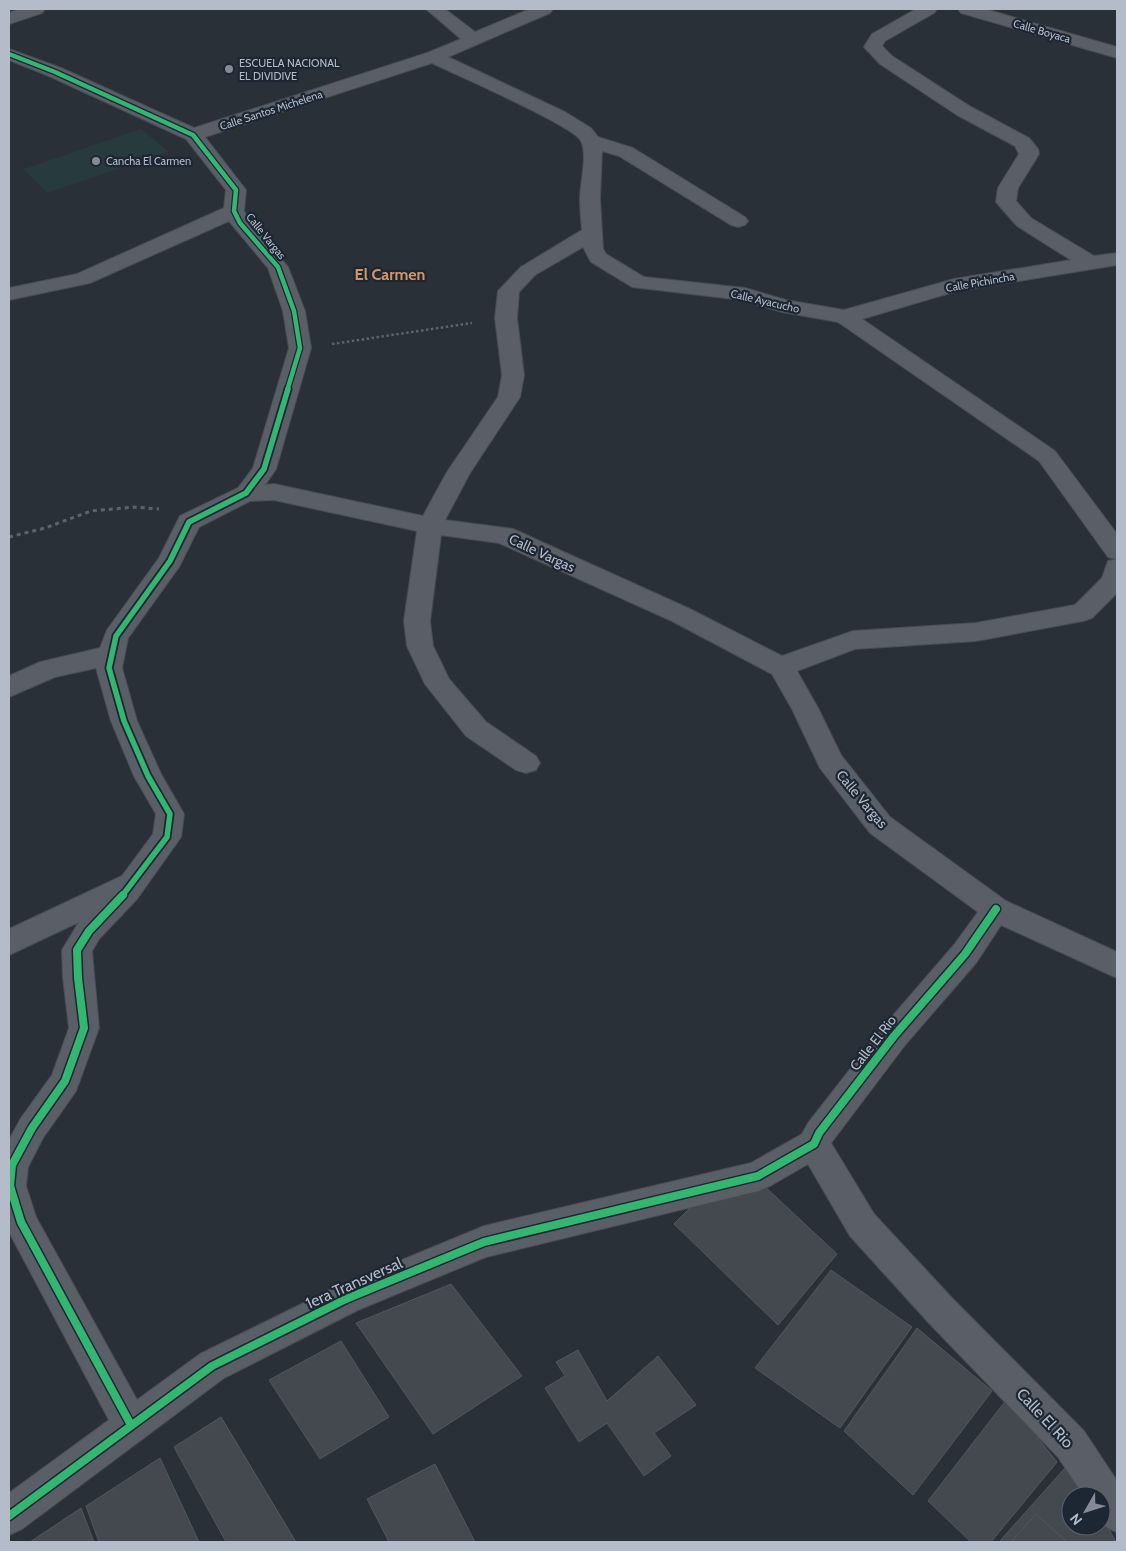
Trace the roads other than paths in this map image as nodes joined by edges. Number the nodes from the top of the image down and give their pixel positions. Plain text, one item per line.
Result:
1 (36, 9) edge
2 (435, 9) edge
3 (544, 9) edge
4 (928, 9) edge
5 (968, 9) edge
6 (9, 18) edge
7 (472, 39) junction
8 (1117, 53) edge
9 (9, 54) edge
10 (433, 57) junction
11 (193, 135) junction
12 (591, 142) junction
13 (234, 211) junction
14 (738, 221) dead end
15 (592, 232) junction
16 (1117, 259) edge
17 (1092, 264) junction
18 (9, 294) edge
19 (845, 317) junction
20 (246, 493) junction
21 (430, 526) junction
22 (1117, 551) edge
23 (1117, 567) edge
24 (112, 655) junction
25 (781, 667) junction
26 (9, 687) edge
27 (526, 763) dead end
28 (135, 881) junction
29 (996, 909) junction
30 (9, 943) edge
31 (1117, 966) edge
32 (814, 1144) junction
33 (758, 1176) joint
34 (131, 1425) junction
35 (1117, 1514) edge
36 (9, 1516) edge

1 - 6 street
2 - 7 street
3 - 7 street, Calle Santos Michelena
4 - 17 street
5 - 8 street, Calle Boyaca
7 - 10 street, Calle Santos Michelena
9 - 11 street, Calle Vargas
10 - 11 street, Calle Santos Michelena
10 - 12 street
11 - 13 street, Calle Vargas
12 - 14 street
12 - 15 street, Calle Ayacucho
13 - 18 street
13 - 20 street, Calle Vargas
15 - 19 street, Calle Ayacucho
15 - 21 street
16 - 17 street, Calle Pichincha
17 - 19 street, Calle Pichincha
19 - 22 street, Calle Ayacucho
20 - 21 street, Calle Vargas
20 - 24 street
21 - 25 street, Calle Vargas
21 - 27 street
23 - 25 street
24 - 26 street
24 - 28 street
25 - 29 street, Calle Vargas
28 - 30 street
28 - 34 street
29 - 31 street, Calle Vargas
29 - 32 street, Calle El Rio
32 - 33 street, Calle El Rio
32 - 35 street, Calle El Rio
33 - 34 street, 1era Transversal
34 - 36 street, 1era Transversal

